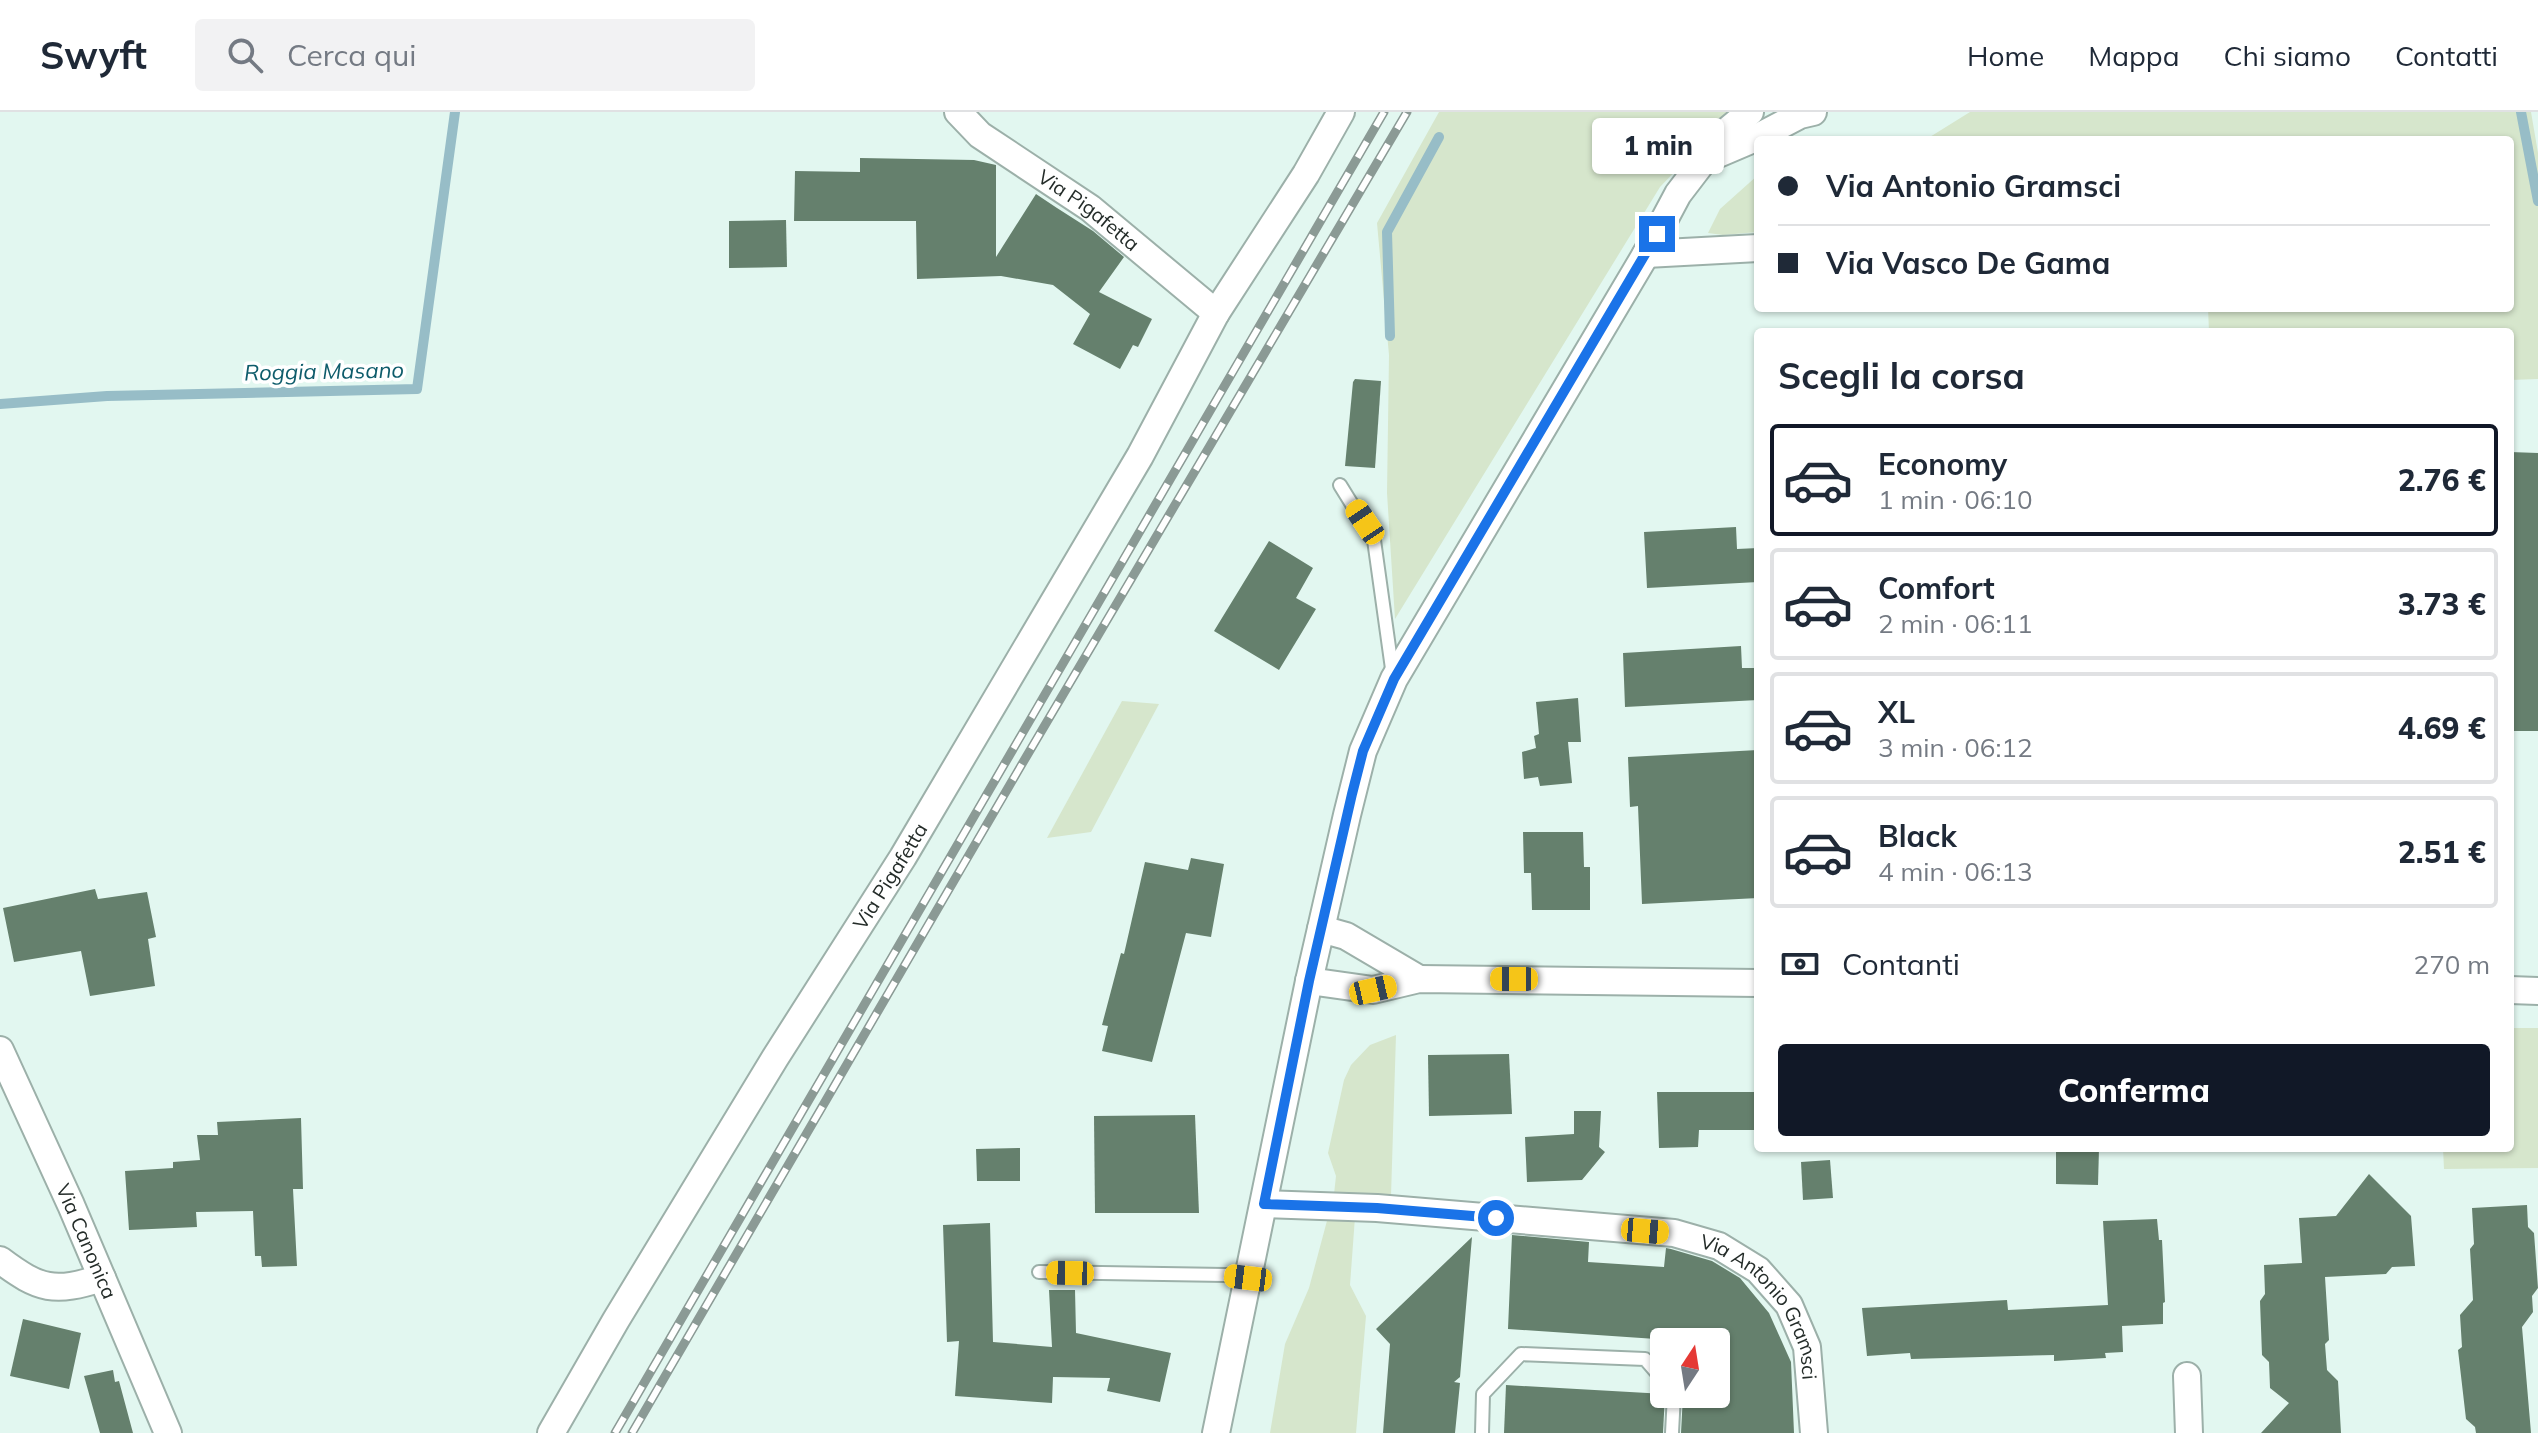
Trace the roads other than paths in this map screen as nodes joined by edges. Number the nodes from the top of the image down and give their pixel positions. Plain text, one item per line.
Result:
1 (958, 112) edge
2 (1341, 112) edge
3 (1750, 112) edge
4 (1813, 112) edge
5 (1760, 136) edge
6 (1754, 139) edge
7 (1704, 160) junction
8 (1754, 248) edge
9 (1646, 254) junction
10 (1216, 313) junction
11 (1340, 485) dead end
12 (1394, 679) junction
13 (1321, 929) junction
14 (1419, 979) junction
15 (1309, 981) junction
16 (1754, 983) edge
17 (2514, 990) edge
18 (2538, 991) edge
19 (0, 1050) edge
20 (1264, 1204) junction
21 (0, 1260) edge
22 (1039, 1272) dead end
23 (102, 1278) junction
24 (1248, 1278) junction
25 (1650, 1365) edge
26 (2187, 1376) dead end
27 (1673, 1408) edge
28 (168, 1433) edge
29 (551, 1433) edge
30 (1216, 1433) edge
31 (1482, 1433) edge
32 (1672, 1433) edge
33 (1814, 1433) edge
34 (2189, 1433) edge

1 - 10 street, Via Pigafetta
2 - 10 street, Via Pigafetta
3 - 7 street
4 - 5 street
6 - 7 street
7 - 9 street
8 - 9 street
9 - 12 street
10 - 29 street, Via Pigafetta
11 - 12 lane
12 - 13 street
13 - 14 street
13 - 15 street
14 - 15 street
14 - 16 street
15 - 20 street
17 - 18 street
19 - 23 street, Via Canonica
20 - 24 street
20 - 33 street, Via Antonio Gramsci
21 - 23 street
22 - 24 lane
23 - 28 street, Via Canonica
24 - 30 street
25 - 31 lane
26 - 34 street
27 - 32 lane

